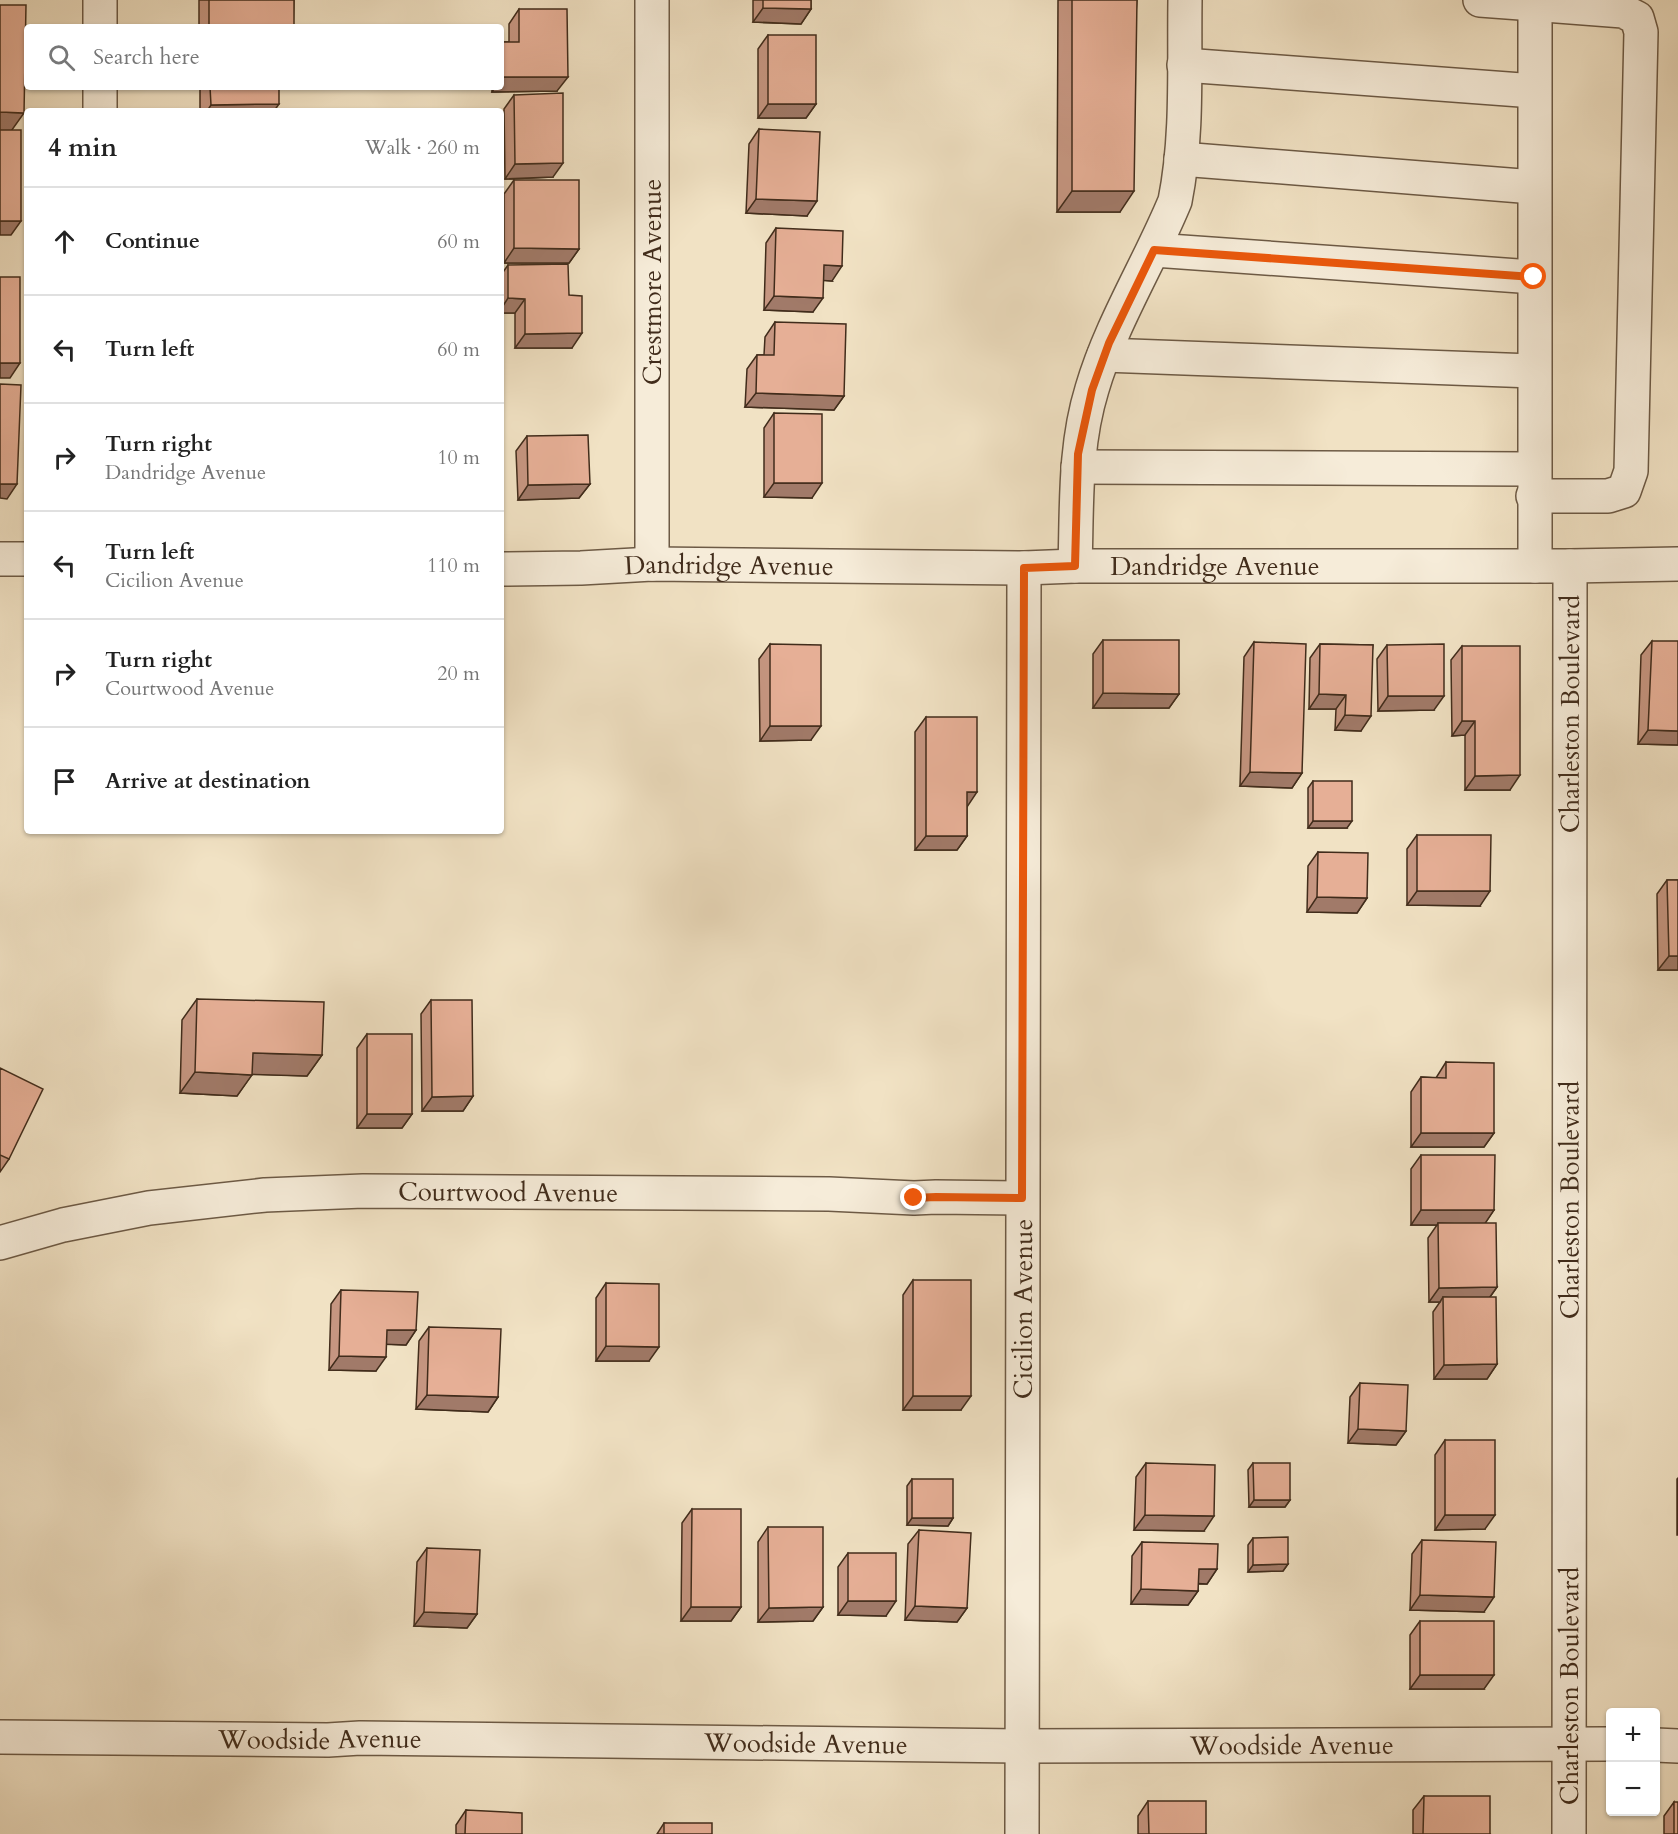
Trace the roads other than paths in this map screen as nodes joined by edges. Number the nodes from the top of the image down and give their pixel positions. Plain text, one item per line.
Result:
1 (100, 0) edge
2 (652, 0) edge
3 (1185, 0) edge
4 (1506, 2) edge
5 (100, 24) edge
6 (1184, 65) junction
7 (100, 90) edge
8 (1534, 91) junction
9 (100, 108) edge
10 (1181, 159) junction
11 (1534, 187) junction
12 (1154, 250) junction
13 (1534, 277) junction
14 (1104, 355) junction
15 (1534, 371) junction
16 (1078, 467) junction
17 (1533, 483) junction
18 (0, 559) edge
19 (24, 559) edge
20 (652, 564) junction
21 (1678, 564) edge
22 (1075, 566) junction
23 (1535, 566) junction
24 (1569, 566) junction
25 (1024, 568) junction
26 (504, 569) edge
27 (1022, 1198) junction
28 (0, 1243) edge
29 (0, 1737) edge
30 (1569, 1743) junction
31 (1606, 1744) edge
32 (1660, 1745) edge
33 (1022, 1746) junction
34 (1678, 1746) edge
35 (1022, 1834) edge
36 (1569, 1834) edge

1 - 5 street
2 - 20 street, Crestmore Avenue
3 - 6 street
4 - 8 street
4 - 17 street
6 - 8 street
6 - 10 street
7 - 9 street
8 - 11 street
10 - 11 street
10 - 12 street
11 - 13 street
12 - 13 street
12 - 14 street
13 - 15 street
14 - 15 street
14 - 16 street
15 - 17 street
16 - 17 street
16 - 22 street
17 - 23 street
18 - 19 street
20 - 25 street, Dandridge Avenue
20 - 26 street, Dandridge Avenue
21 - 24 street, Dandridge Avenue
22 - 23 street, Dandridge Avenue
22 - 25 street, Dandridge Avenue
23 - 24 street, Dandridge Avenue
24 - 30 street, Charleston Boulevard
25 - 27 street, Cicilion Avenue
27 - 28 street, Courtwood Avenue
27 - 33 street, Cicilion Avenue
29 - 33 street, Woodside Avenue
30 - 31 street, Woodside Avenue
30 - 33 street, Woodside Avenue
30 - 36 street, Charleston Boulevard
32 - 34 street
33 - 35 street, Cicilion Avenue

